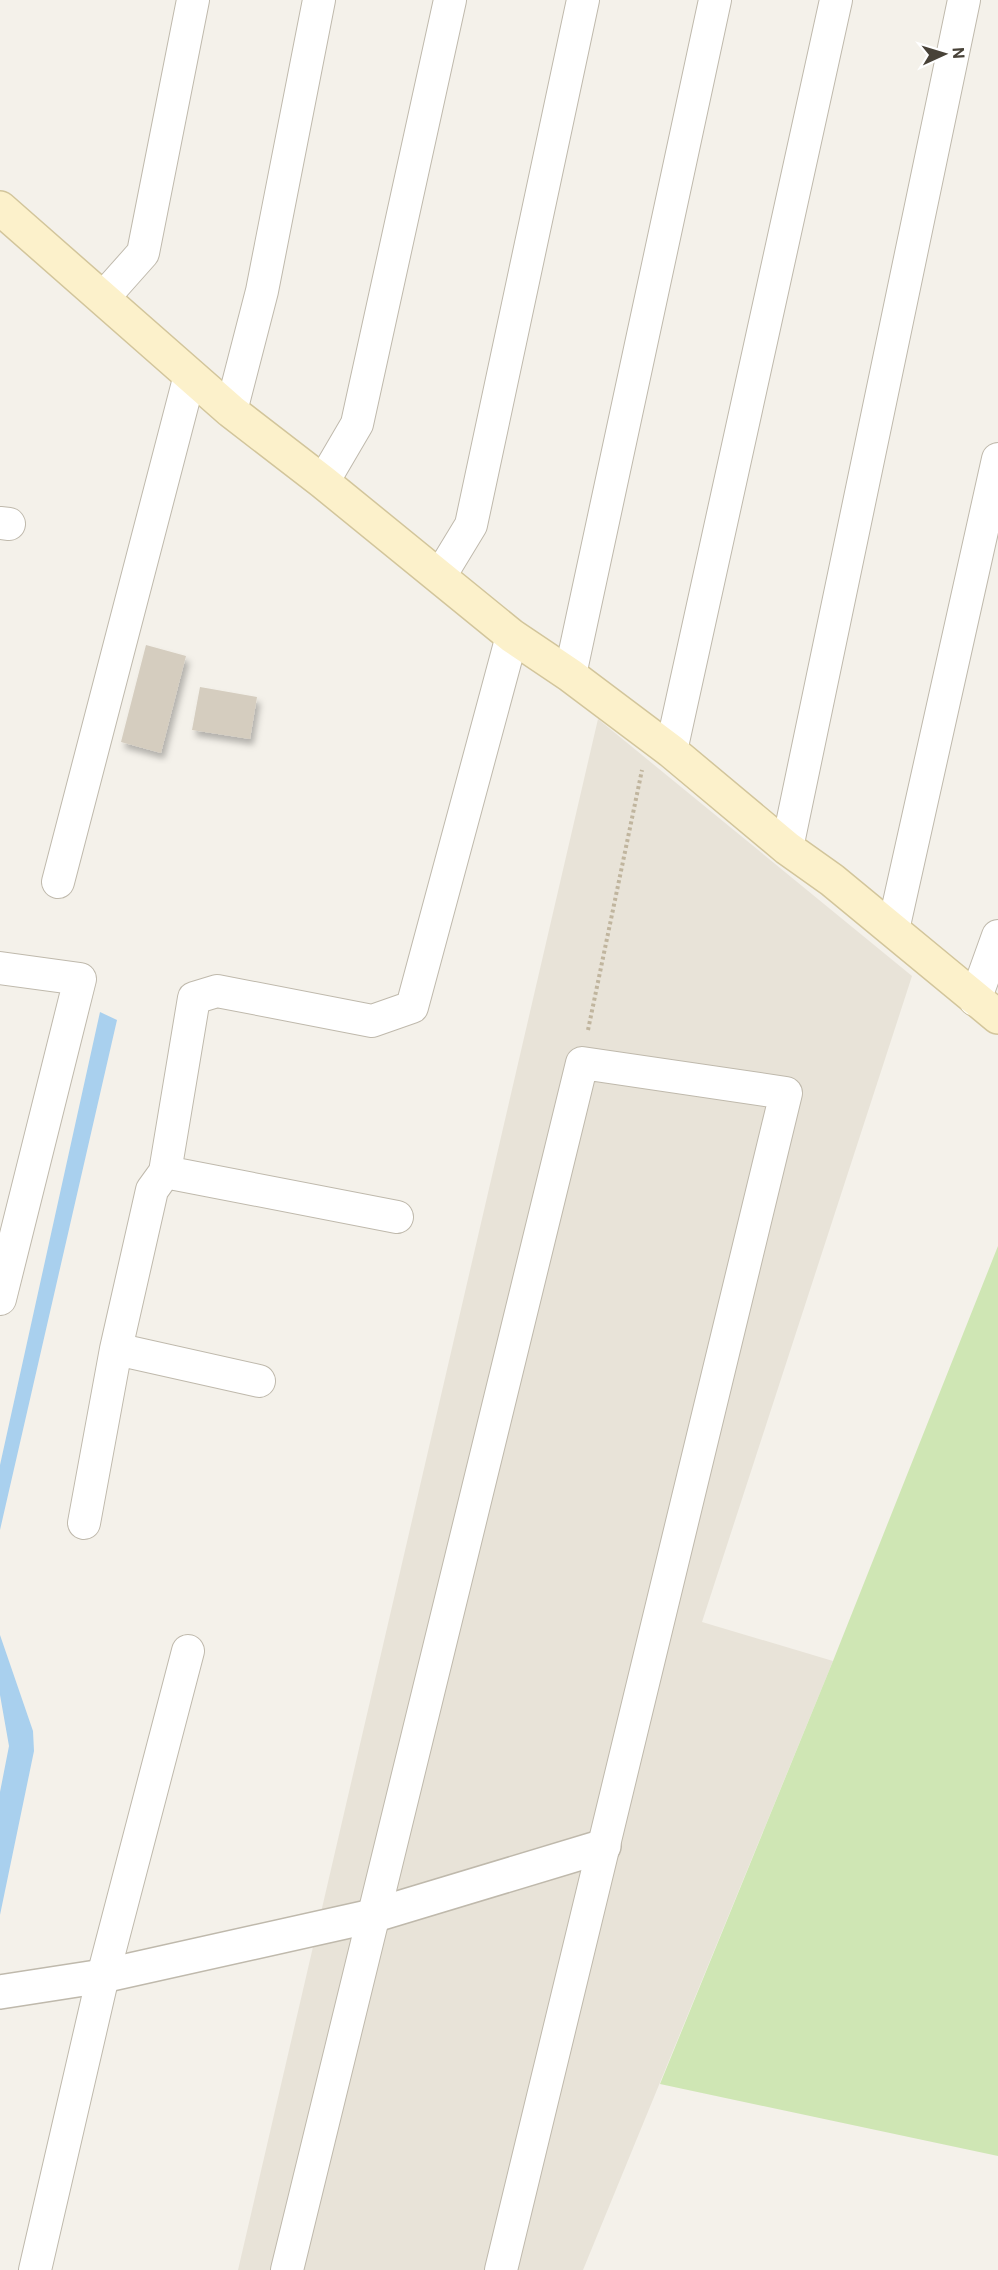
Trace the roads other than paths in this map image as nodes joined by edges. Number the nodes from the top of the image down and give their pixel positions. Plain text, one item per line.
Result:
1 (193, 0) edge
2 (319, 0) edge
3 (450, 0) edge
4 (583, 0) edge
5 (715, 0) edge
6 (836, 0) edge
7 (964, 0) edge
8 (0, 208) edge
9 (103, 298) junction
10 (190, 375) junction
11 (231, 411) junction
12 (998, 459) edge
13 (323, 482) junction
14 (440, 576) junction
15 (512, 636) junction
16 (570, 675) junction
17 (660, 743) junction
18 (787, 848) junction
19 (58, 882) dead end
20 (893, 930) junction
21 (998, 936) edge
22 (0, 968) edge
23 (987, 1008) edge
24 (165, 1172) junction
25 (397, 1217) dead end
26 (4, 1268) edge
27 (0, 1299) edge
28 (116, 1349) junction
29 (259, 1381) dead end
30 (84, 1523) dead end
31 (188, 1651) dead end
32 (604, 1846) junction
33 (372, 1916) junction
34 (103, 1976) junction
35 (1, 1992) edge
36 (35, 2270) edge
37 (287, 2270) edge
38 (501, 2270) edge

1 - 9 street
2 - 11 street
3 - 13 street
4 - 14 street
5 - 16 street
6 - 17 street
7 - 18 street
8 - 9 main road
9 - 10 main road
10 - 11 main road
10 - 19 street
11 - 13 main road
12 - 20 street
13 - 14 main road
14 - 15 main road
15 - 16 main road
15 - 24 street
16 - 17 main road
17 - 18 main road
18 - 20 main road
20 - 23 main road
21 - 23 street
22 - 26 street
24 - 25 street
24 - 28 street
26 - 27 street
28 - 29 street
28 - 30 street
31 - 34 street
32 - 33 street
32 - 33 street
32 - 38 street
33 - 34 street
33 - 37 street
34 - 35 street
34 - 36 street

